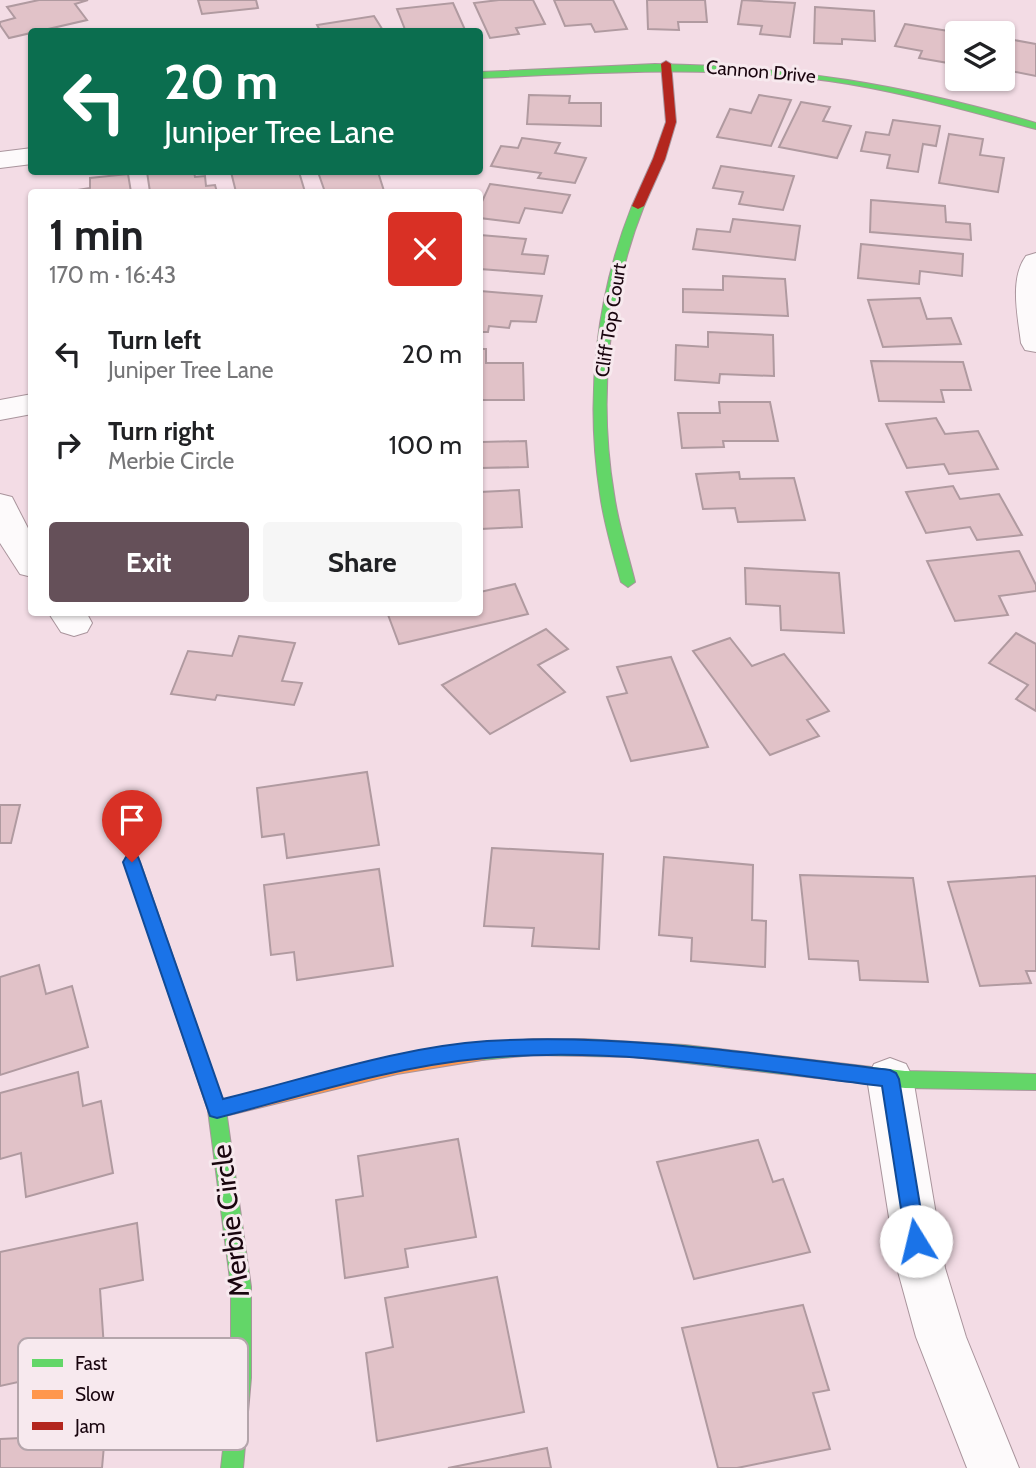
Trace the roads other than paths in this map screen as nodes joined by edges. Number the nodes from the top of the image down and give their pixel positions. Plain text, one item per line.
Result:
1 (666, 64) junction
2 (483, 75) edge
3 (1036, 126) edge
4 (28, 156) edge
5 (0, 160) edge
6 (1036, 262) edge
7 (1036, 343) edge
8 (28, 405) edge
9 (0, 410) edge
10 (0, 505) edge
11 (28, 559) edge
12 (628, 582) dead end
13 (132, 862) dead end
14 (890, 1079) junction
15 (1036, 1082) edge
16 (217, 1110) junction
17 (241, 1338) edge
18 (234, 1450) edge
19 (232, 1468) edge
20 (993, 1468) edge

1 - 2 street, Cannon Drive
1 - 3 street, Cannon Drive
1 - 12 street, Cliff Top Court
4 - 5 street
6 - 7 street
8 - 9 street
10 - 11 street
13 - 16 street, Merbie Circle
14 - 15 street
14 - 16 street
14 - 20 street
16 - 17 street, Merbie Circle
18 - 19 street, Merbie Circle

